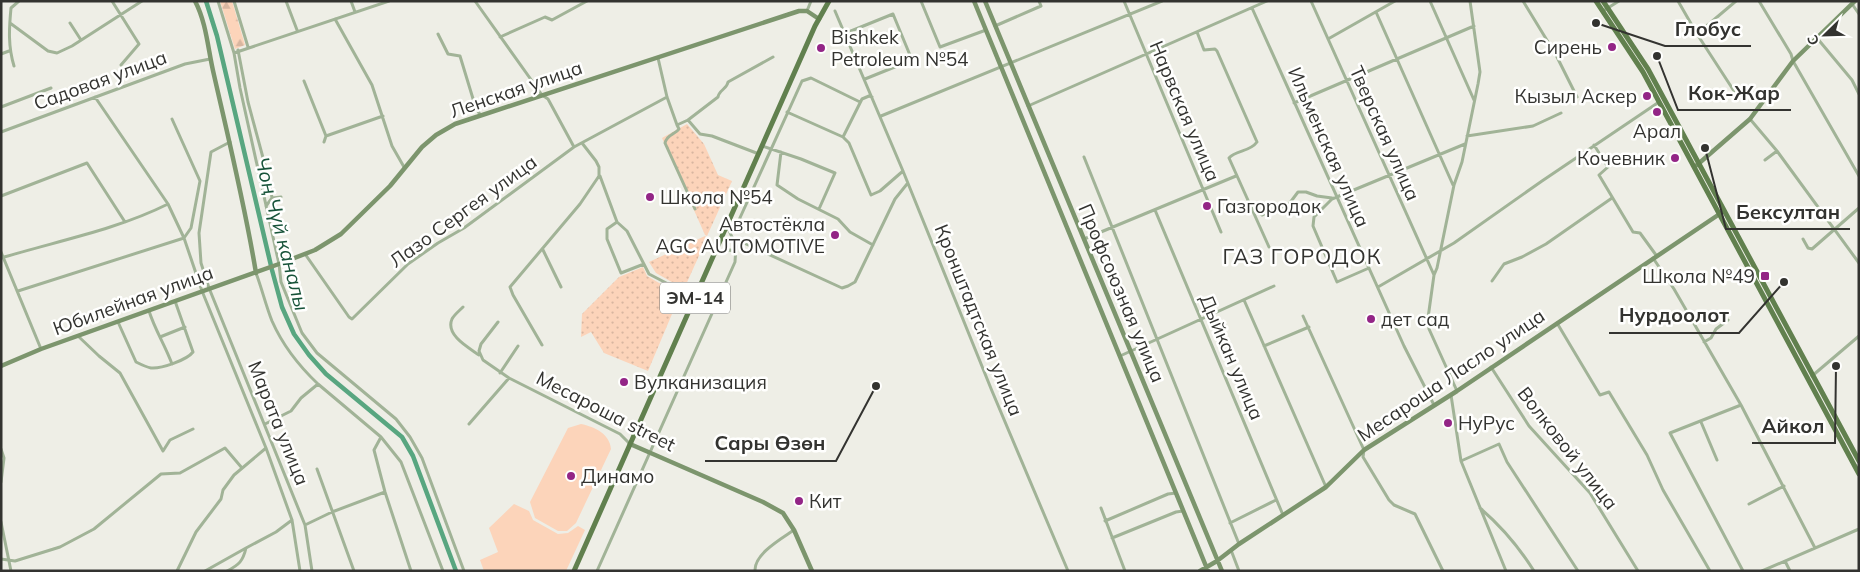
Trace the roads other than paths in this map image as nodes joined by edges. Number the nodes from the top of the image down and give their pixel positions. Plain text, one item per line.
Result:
1 (19, 1) edge
2 (112, 1) edge
3 (142, 1) edge
4 (195, 1) edge
5 (218, 1) edge
6 (234, 1) edge
7 (286, 1) edge
8 (351, 1) edge
9 (389, 1) edge
10 (475, 1) edge
11 (587, 1) edge
12 (811, 1) edge
13 (824, 1) edge
14 (829, 1) edge
15 (921, 1) edge
16 (974, 1) edge
17 (985, 1) edge
18 (1039, 1) edge
19 (1124, 1) edge
20 (1162, 1) edge
21 (1267, 1) edge
22 (1311, 1) edge
23 (1395, 1) edge
24 (1430, 1) edge
25 (1470, 1) edge
26 (1523, 1) edge
27 (1596, 1) edge
28 (1603, 1) edge
29 (1619, 1) edge
30 (1678, 1) edge
31 (1736, 1) edge
32 (1759, 1) edge
33 (1854, 3) edge
34 (1252, 8) junction
35 (1605, 10) junction
36 (807, 11) junction
37 (823, 11) junction
38 (835, 11) dead end
39 (355, 12) junction
40 (1376, 12) junction
41 (1130, 14) junction
42 (1859, 14) edge
43 (121, 16) junction
44 (335, 19) junction
45 (819, 19) junction
46 (10, 23) junction
47 (70, 24) dead end
48 (995, 26) junction
49 (1474, 26) junction
50 (297, 30) junction
51 (986, 30) junction
52 (1197, 32) junction
53 (438, 34) dead end
54 (846, 34) junction
55 (1697, 34) junction
56 (500, 37) junction
57 (1446, 38) junction
58 (1817, 38) junction
59 (1328, 39) junction
60 (81, 40) junction
61 (248, 47) junction
62 (238, 50) junction
63 (10, 51) junction
64 (234, 53) junction
65 (1, 54) edge
66 (1146, 55) junction
67 (773, 57) dead end
68 (658, 58) junction
69 (210, 59) junction
70 (1397, 59) junction
71 (1793, 61) junction
72 (1011, 64) junction
73 (121, 65) dead end
74 (14, 66) dead end
75 (1001, 68) junction
76 (865, 79) junction
77 (304, 81) dead end
78 (1347, 81) junction
79 (51, 88) dead end
80 (1734, 91) dead end
81 (1859, 94) edge
82 (542, 95) junction
83 (95, 97) junction
84 (667, 97) junction
85 (1577, 97) dead end
86 (873, 98) junction
87 (1474, 100) junction
88 (860, 102) junction
89 (1659, 102) junction
90 (1294, 103) junction
91 (1028, 106) junction
92 (1, 107) edge
93 (787, 112) junction
94 (1561, 113) dead end
95 (480, 114) junction
96 (383, 116) junction
97 (881, 116) junction
98 (172, 119) dead end
99 (1750, 119) junction
100 (688, 120) junction
101 (677, 125) junction
102 (1, 132) edge
103 (326, 136) junction
104 (1467, 136) junction
105 (843, 137) junction
106 (230, 142) junction
107 (324, 142) dead end
108 (582, 143) junction
109 (1466, 144) junction
110 (1594, 145) junction
111 (762, 146) junction
112 (574, 148) junction
113 (771, 149) junction
114 (1776, 151) junction
115 (781, 152) junction
116 (759, 154) junction
117 (1440, 155) junction
118 (1084, 157) dead end
119 (1766, 160) dead end
120 (1699, 163) junction
121 (404, 168) junction
122 (1694, 168) junction
123 (904, 171) junction
124 (599, 176) junction
125 (1236, 176) junction
126 (1389, 176) junction
127 (1859, 176) edge
128 (908, 183) junction
129 (1454, 186) junction
130 (1203, 190) junction
131 (1, 196) edge
132 (281, 197) dead end
133 (1337, 197) junction
134 (272, 198) junction
135 (1612, 198) junction
136 (1332, 199) junction
137 (168, 204) junction
138 (266, 206) junction
139 (1859, 208) edge
140 (695, 209) dead end
141 (819, 209) junction
142 (1155, 210) junction
143 (1253, 210) junction
144 (1721, 213) junction
145 (739, 220) dead end
146 (125, 222) junction
147 (617, 222) junction
148 (727, 226) junction
149 (1112, 228) junction
150 (1835, 229) junction
151 (1221, 232) dead end
152 (184, 238) junction
153 (733, 238) junction
154 (1802, 239) dead end
155 (1084, 240) junction
156 (874, 244) junction
157 (1269, 247) dead end
158 (543, 250) junction
159 (716, 251) junction
160 (1440, 251) junction
161 (1, 252) edge
162 (736, 252) junction
163 (305, 254) junction
164 (1655, 256) junction
165 (2, 258) edge
166 (1427, 259) junction
167 (1859, 263) edge
168 (644, 264) junction
169 (278, 265) junction
170 (1369, 268) junction
171 (257, 273) junction
172 (1434, 275) junction
173 (1492, 281) dead end
174 (1274, 286) dead end
175 (561, 287) dead end
176 (1378, 287) junction
177 (209, 288) junction
178 (18, 291) junction
179 (202, 291) junction
180 (695, 298) junction
181 (1244, 300) junction
182 (175, 301) junction
183 (463, 307) dead end
184 (150, 311) junction
185 (1303, 316) dead end
186 (1201, 318) junction
187 (1728, 320) dead end
188 (118, 322) junction
189 (498, 322) dead end
190 (1556, 323) junction
191 (185, 327) junction
192 (1308, 327) junction
193 (78, 336) junction
194 (1859, 336) edge
195 (160, 337) junction
196 (1158, 338) junction
197 (1704, 342) junction
198 (542, 345) dead end
199 (518, 346) dead end
200 (1264, 346) junction
201 (41, 349) junction
202 (1130, 352) junction
203 (480, 355) junction
204 (1119, 356) junction
205 (172, 364) junction
206 (1, 366) edge
207 (1491, 367) junction
208 (500, 373) junction
209 (1813, 375) junction
210 (509, 378) junction
211 (1807, 378) junction
212 (318, 384) junction
213 (1457, 391) junction
214 (1451, 394) junction
215 (1434, 405) junction
216 (1741, 406) junction
217 (1701, 422) junction
218 (265, 424) junction
219 (469, 424) dead end
220 (193, 428) dead end
221 (381, 437) junction
222 (630, 444) junction
223 (266, 448) junction
224 (1, 449) edge
225 (1364, 450) junction
226 (651, 452) junction
227 (3, 459) edge
228 (1717, 460) dead end
229 (1859, 461) edge
230 (1462, 462) junction
231 (242, 468) junction
232 (317, 469) dead end
233 (1859, 474) edge
234 (1, 482) edge
235 (1784, 486) junction
236 (1326, 487) junction
237 (385, 492) junction
238 (1176, 493) junction
239 (1276, 500) junction
240 (1749, 504) dead end
241 (1479, 507) junction
242 (1101, 508) dead end
243 (1183, 511) junction
244 (332, 512) junction
245 (1283, 515) junction
246 (292, 520) junction
247 (1106, 521) junction
248 (1, 522) edge
249 (1230, 522) junction
250 (305, 525) junction
251 (1859, 529) edge
252 (794, 530) junction
253 (1112, 538) junction
254 (1239, 544) junction
255 (246, 548) junction
256 (1815, 548) junction
257 (1231, 550) junction
258 (1, 559) edge
259 (8, 560) junction
260 (1217, 560) junction
261 (1785, 561) junction
262 (1207, 568) edge
263 (10, 570) edge
264 (177, 571) edge
265 (205, 571) edge
266 (227, 571) edge
267 (300, 571) edge
268 (312, 571) edge
269 (354, 571) edge
270 (411, 571) edge
271 (443, 571) edge
272 (464, 571) edge
273 (574, 571) edge
274 (597, 571) edge
275 (755, 571) edge
276 (812, 571) edge
277 (1068, 571) edge
278 (1124, 571) edge
279 (1200, 571) edge
280 (1222, 571) edge
281 (1239, 571) edge
282 (1443, 571) edge
283 (1506, 571) edge
284 (1534, 571) edge
285 (1578, 571) edge
286 (1638, 571) edge
287 (1710, 571) edge
288 (1743, 571) edge
289 (1762, 571) edge
290 (1790, 571) edge

1 - 46 street
2 - 43 street
3 - 43 street
4 - 69 street
5 - 64 street
6 - 61 street
7 - 50 street
8 - 39 street
9 - 39 street
10 - 56 street
11 - 56 street
12 - 36 street
13 - 37 main road
14 - 37 main road
15 - 51 street
16 - 51 street, Профсоюзная улица
17 - 48 street, Профсоюзная улица
18 - 48 street
19 - 41 street, Нарвская улица
20 - 41 street
21 - 34 street
22 - 59 street, Тверская улица
23 - 40 street
24 - 57 street
25 - 49 street
26 - 85 street
27 - 35 main road
28 - 35 main road
29 - 35 street
30 - 55 street
31 - 55 street
32 - 71 street
33 - 42 street
33 - 58 street
34 - 52 street
34 - 90 street, Ильменская улица
35 - 89 main road
35 - 120 main road
36 - 45 street
36 - 68 street, Ленская улица
37 - 45 main road, ЭМ-14
38 - 54 street, Кронштадтская улица
39 - 44 street
40 - 59 street
40 - 70 street
41 - 66 street, Нарвская улица
41 - 72 street
43 - 60 street
43 - 73 street
44 - 50 street
44 - 96 street
45 - 111 main road, ЭМ-14
46 - 60 street
46 - 63 street
47 - 60 street
48 - 72 street, Профсоюзная улица
49 - 57 street
49 - 87 street
50 - 61 street
51 - 75 street, Профсоюзная улица
52 - 66 street
52 - 125 street
53 - 95 street
54 - 76 street, Кронштадтская улица
54 - 76 street
55 - 80 street
56 - 82 street
57 - 70 street
57 - 87 street
58 - 71 street
58 - 81 street
59 - 78 street, Тверская улица
61 - 62 street
62 - 64 street
62 - 134 street
63 - 65 street
63 - 74 street
64 - 138 street
66 - 91 street
66 - 130 street, Нарвская улица
67 - 100 street
68 - 82 street, Ленская улица
68 - 84 street
69 - 83 street, Садовая улица
69 - 106 street
70 - 78 street
70 - 117 street
71 - 99 street
71 - 127 street
72 - 75 street
72 - 91 street, Профсоюзная улица
75 - 97 street
75 - 204 street, Профсоюзная улица
76 - 86 street, Кронштадтская улица
77 - 103 street
78 - 90 street
78 - 126 street, Тверская улица
79 - 92 street
82 - 95 street, Ленская улица
82 - 112 street
83 - 102 street, Садовая улица
83 - 137 street
84 - 101 street
84 - 108 street, Лазо Сергея улица
86 - 88 street
86 - 97 street, Кронштадтская улица
87 - 104 street
88 - 93 street
88 - 105 street
89 - 110 street
89 - 122 main road
90 - 133 street, Ильменская улица
91 - 155 street, Профсоюзная улица
93 - 105 street
93 - 113 street
94 - 104 street
95 - 121 street, Ленская улица
96 - 103 street
96 - 121 street
97 - 123 street, Кронштадтская улица
98 - 152 street
99 - 114 street
99 - 120 street
100 - 101 street
100 - 116 street
101 - 140 street
103 - 107 street
104 - 109 street
105 - 123 street
106 - 171 street
106 - 177 street, Марата улица
108 - 112 street, Лазо Сергея улица
108 - 124 street
109 - 117 street
109 - 129 street
110 - 135 street
110 - 160 street
111 - 113 street
111 - 116 main road, ЭМ-14
112 - 163 street, Лазо Сергея улица
113 - 115 street
113 - 145 street
114 - 119 street
114 - 150 street
115 - 141 street
115 - 141 street
116 - 148 main road, ЭМ-14
117 - 126 street
117 - 129 street
118 - 149 street, Профсоюзная улица
120 - 122 street
120 - 144 main road
121 - 163 street, Ленская улица
122 - 144 main road
123 - 128 street, Кронштадтская улица
124 - 147 street
124 - 158 street
125 - 130 street
125 - 143 street
126 - 133 street
126 - 166 street, Тверская улица
128 - 156 street
128 - 277 street, Кронштадтская улица
129 - 160 street
130 - 142 street
130 - 151 street, Нарвская улица
131 - 146 street
132 - 134 street
133 - 136 street
133 - 170 street, Ильменская улица
134 - 138 street
135 - 164 street
135 - 173 street
136 - 143 street
136 - 170 street
137 - 146 street
137 - 152 street
138 - 169 street
139 - 150 street
141 - 156 street
142 - 149 street
142 - 186 street, Дыйкан улица
143 - 157 street
144 - 164 street, Месароша Ласло улица
144 - 209 main road
144 - 211 main road
146 - 165 street
147 - 168 street
147 - 168 street
148 - 153 street
148 - 159 main road, ЭМ-14
149 - 155 street
149 - 196 street, Профсоюзная улица
150 - 154 street
150 - 167 street
152 - 178 street
152 - 179 street
153 - 156 street
153 - 162 street
155 - 202 street, Профсоюзная улица
158 - 175 street
158 - 198 street
159 - 162 street
159 - 180 main road, ЭМ-14
160 - 166 street
160 - 172 street
161 - 165 street
162 - 226 street
163 - 169 street, Ленская улица
164 - 190 street, Месароша Ласло улица
164 - 197 street
165 - 178 street
166 - 172 street, Тверская улица
166 - 176 street
168 - 180 street
169 - 171 street, Юбилейная улица
169 - 272 street
170 - 176 street, Ильменская улица
171 - 177 street, Юбилейная улица
171 - 212 street
172 - 213 street
174 - 181 street
176 - 215 street, Ильменская улица
177 - 179 street, Юбилейная улица
177 - 218 street, Марата улица
178 - 201 street
179 - 182 street, Юбилейная улица
179 - 223 street
180 - 222 main road, ЭМ-14
181 - 186 street
181 - 200 street
182 - 184 street, Юбилейная улица
182 - 191 street
183 - 203 street, Месароша street
184 - 188 street, Юбилейная улица
184 - 195 street
185 - 192 street
186 - 196 street
186 - 239 street, Дыйкан улица
187 - 197 street
188 - 193 street, Юбилейная улица
188 - 205 street
189 - 203 street
190 - 207 street, Месароша Ласло улица
190 - 287 street
191 - 195 street
191 - 205 street
192 - 200 street
192 - 225 street
193 - 201 street, Юбилейная улица
193 - 220 street
194 - 209 street
195 - 205 street
196 - 202 street
196 - 249 street, Профсоюзная улица
197 - 216 street
199 - 208 street
200 - 236 street
201 - 206 street, Юбилейная улица
202 - 204 street
202 - 260 street, Профсоюзная улица
203 - 208 street, Месароша street
204 - 238 street, Профсоюзная улица
207 - 213 street, Месароша Ласло улица
207 - 286 street, Волковой улица
208 - 210 street, Месароша street
209 - 211 street
209 - 229 main road
210 - 219 street
210 - 222 street, Месароша street
211 - 233 main road
212 - 218 street
212 - 221 street
213 - 214 street, Месароша Ласло улица
214 - 215 street, Месароша Ласло улица
214 - 230 street
215 - 225 street, Месароша Ласло улица
216 - 217 street
216 - 235 street
217 - 228 street
217 - 288 street
218 - 250 street, Марата улица
221 - 237 street
221 - 271 street
222 - 226 street, Месароша street
222 - 273 main road, ЭМ-14
223 - 231 street
223 - 246 street
224 - 227 street
225 - 236 street, Месароша Ласло улица
225 - 282 street
226 - 252 street, Месароша street
226 - 274 street
227 - 234 street
230 - 241 street
230 - 285 street
231 - 259 street
231 - 264 street
232 - 244 street
235 - 240 street
235 - 256 street
236 - 245 street, Месароша Ласло улица
237 - 244 street
237 - 270 street
238 - 243 street, Профсоюзная улица
238 - 247 street
239 - 245 street, Дыйкан улица
239 - 249 street
241 - 283 street
241 - 284 street
242 - 247 street
243 - 253 street
243 - 262 street, Профсоюзная улица
244 - 250 street
244 - 269 street
245 - 254 street, Месароша Ласло улица
246 - 255 street
246 - 267 street
247 - 253 street
248 - 259 street
249 - 254 street, Профсоюзная улица
250 - 268 street, Марата улица
251 - 256 street
252 - 275 street
252 - 276 street, Месароша street
253 - 278 street
254 - 257 street, Месароша Ласло улица
255 - 265 street
255 - 266 street
256 - 261 street
257 - 260 street, Месароша Ласло улица
257 - 281 street
258 - 259 street
259 - 263 street
260 - 262 street, Месароша Ласло улица
260 - 280 street, Профсоюзная улица
261 - 289 street
261 - 290 street
262 - 279 street, Месароша Ласло улица

